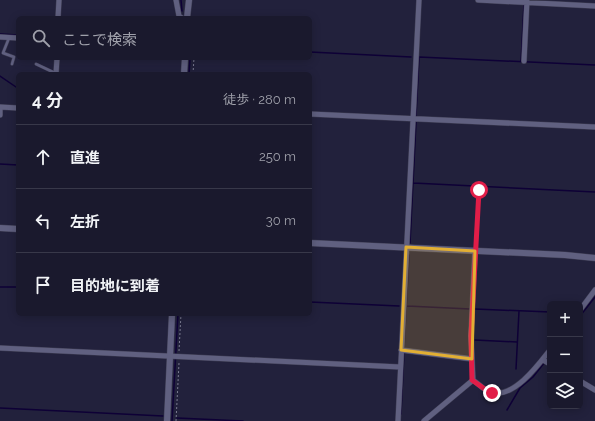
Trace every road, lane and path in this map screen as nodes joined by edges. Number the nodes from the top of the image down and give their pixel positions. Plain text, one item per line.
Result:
1 (59, 0) edge
2 (176, 0) edge
3 (189, 0) edge
4 (419, 0) edge
5 (478, 0) edge
6 (526, 2) edge
7 (595, 6) edge
8 (58, 16) edge
9 (179, 16) edge
10 (187, 16) edge
11 (0, 37) edge
12 (10, 38) junction
13 (16, 38) edge
14 (57, 60) edge
15 (185, 60) edge
16 (194, 60) edge
17 (524, 61) dead end
18 (12, 64) dead end
19 (36, 64) dead end
20 (52, 72) edge
21 (56, 72) edge
22 (184, 72) edge
23 (193, 72) edge
24 (0, 107) edge
25 (16, 108) edge
26 (312, 114) edge
27 (0, 115) edge
28 (413, 118) junction
29 (595, 127) edge
30 (479, 190) dead end
31 (0, 228) edge
32 (16, 229) edge
33 (312, 243) edge
34 (406, 247) junction
35 (476, 251) junction
36 (595, 258) edge
37 (595, 290) edge
38 (583, 306) edge
39 (172, 316) edge
40 (181, 316) edge
41 (0, 348) edge
42 (401, 350) junction
43 (547, 354) edge
44 (175, 357) junction
45 (472, 359) junction
46 (542, 360) junction
47 (547, 362) edge
48 (400, 367) junction
49 (472, 380) junction
50 (583, 383) edge
51 (595, 390) edge
52 (167, 421) edge
53 (176, 421) edge
54 (398, 421) edge
55 (424, 421) edge

1 - 8 street
2 - 9 street
3 - 10 street
4 - 28 street
5 - 6 street
6 - 7 street
6 - 17 street
11 - 12 street
12 - 13 street
12 - 18 lane
14 - 21 street
15 - 22 street
16 - 23 path
19 - 20 lane
24 - 25 street
24 - 27 street
26 - 28 street
28 - 29 street
28 - 34 street
30 - 35 path
31 - 32 street
33 - 34 street
34 - 35 street
34 - 42 street
35 - 36 street
35 - 45 street
37 - 38 street
39 - 44 street
40 - 44 path
41 - 44 street
42 - 45 street
42 - 48 street
43 - 46 street
44 - 48 street
44 - 52 street
44 - 53 path
45 - 49 street
46 - 47 street
46 - 49 street
48 - 54 street
49 - 55 street
50 - 51 street

